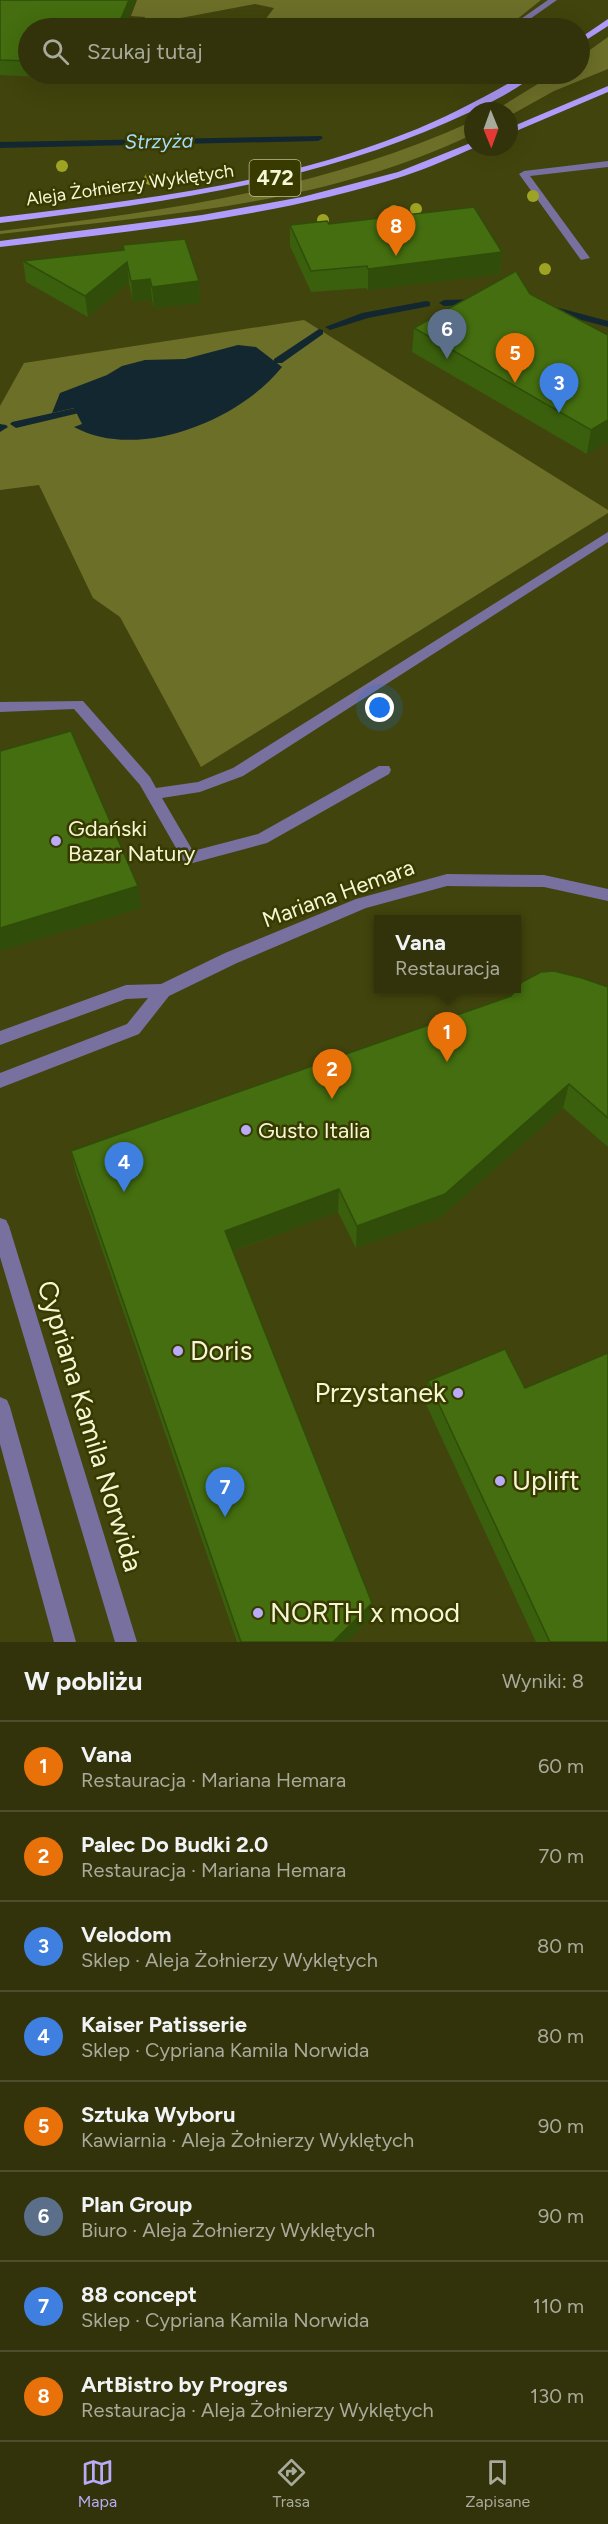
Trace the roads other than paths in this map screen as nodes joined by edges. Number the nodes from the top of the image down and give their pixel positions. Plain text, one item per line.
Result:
1 (552, 0) edge
2 (526, 18) edge
3 (608, 22) edge
4 (590, 34) edge
5 (515, 84) edge
6 (608, 89) edge
7 (518, 127) edge
8 (464, 149) edge
9 (608, 164) edge
10 (0, 220) edge
11 (0, 244) edge
12 (585, 258) dead end
13 (608, 536) edge
14 (0, 707) edge
15 (384, 770) dead end
16 (153, 794) junction
17 (608, 895) edge
18 (163, 991) junction
19 (0, 1038) edge
20 (0, 1081) edge
21 (0, 1226) edge
22 (0, 1407) edge
23 (65, 1642) edge
24 (126, 1642) edge

1 - 2 street
3 - 4 main road
5 - 10 main road, Aleja Żołnierzy Wyklętych / 472
6 - 7 main road
8 - 11 main road, Aleja Żołnierzy Wyklętych / 472
9 - 12 street
13 - 16 street
14 - 16 street
15 - 16 street
17 - 18 street, Mariana Hemara
18 - 19 street, Mariana Hemara
18 - 20 street, Mariana Hemara
21 - 24 street, Cypriana Kamila Norwida
22 - 23 street

